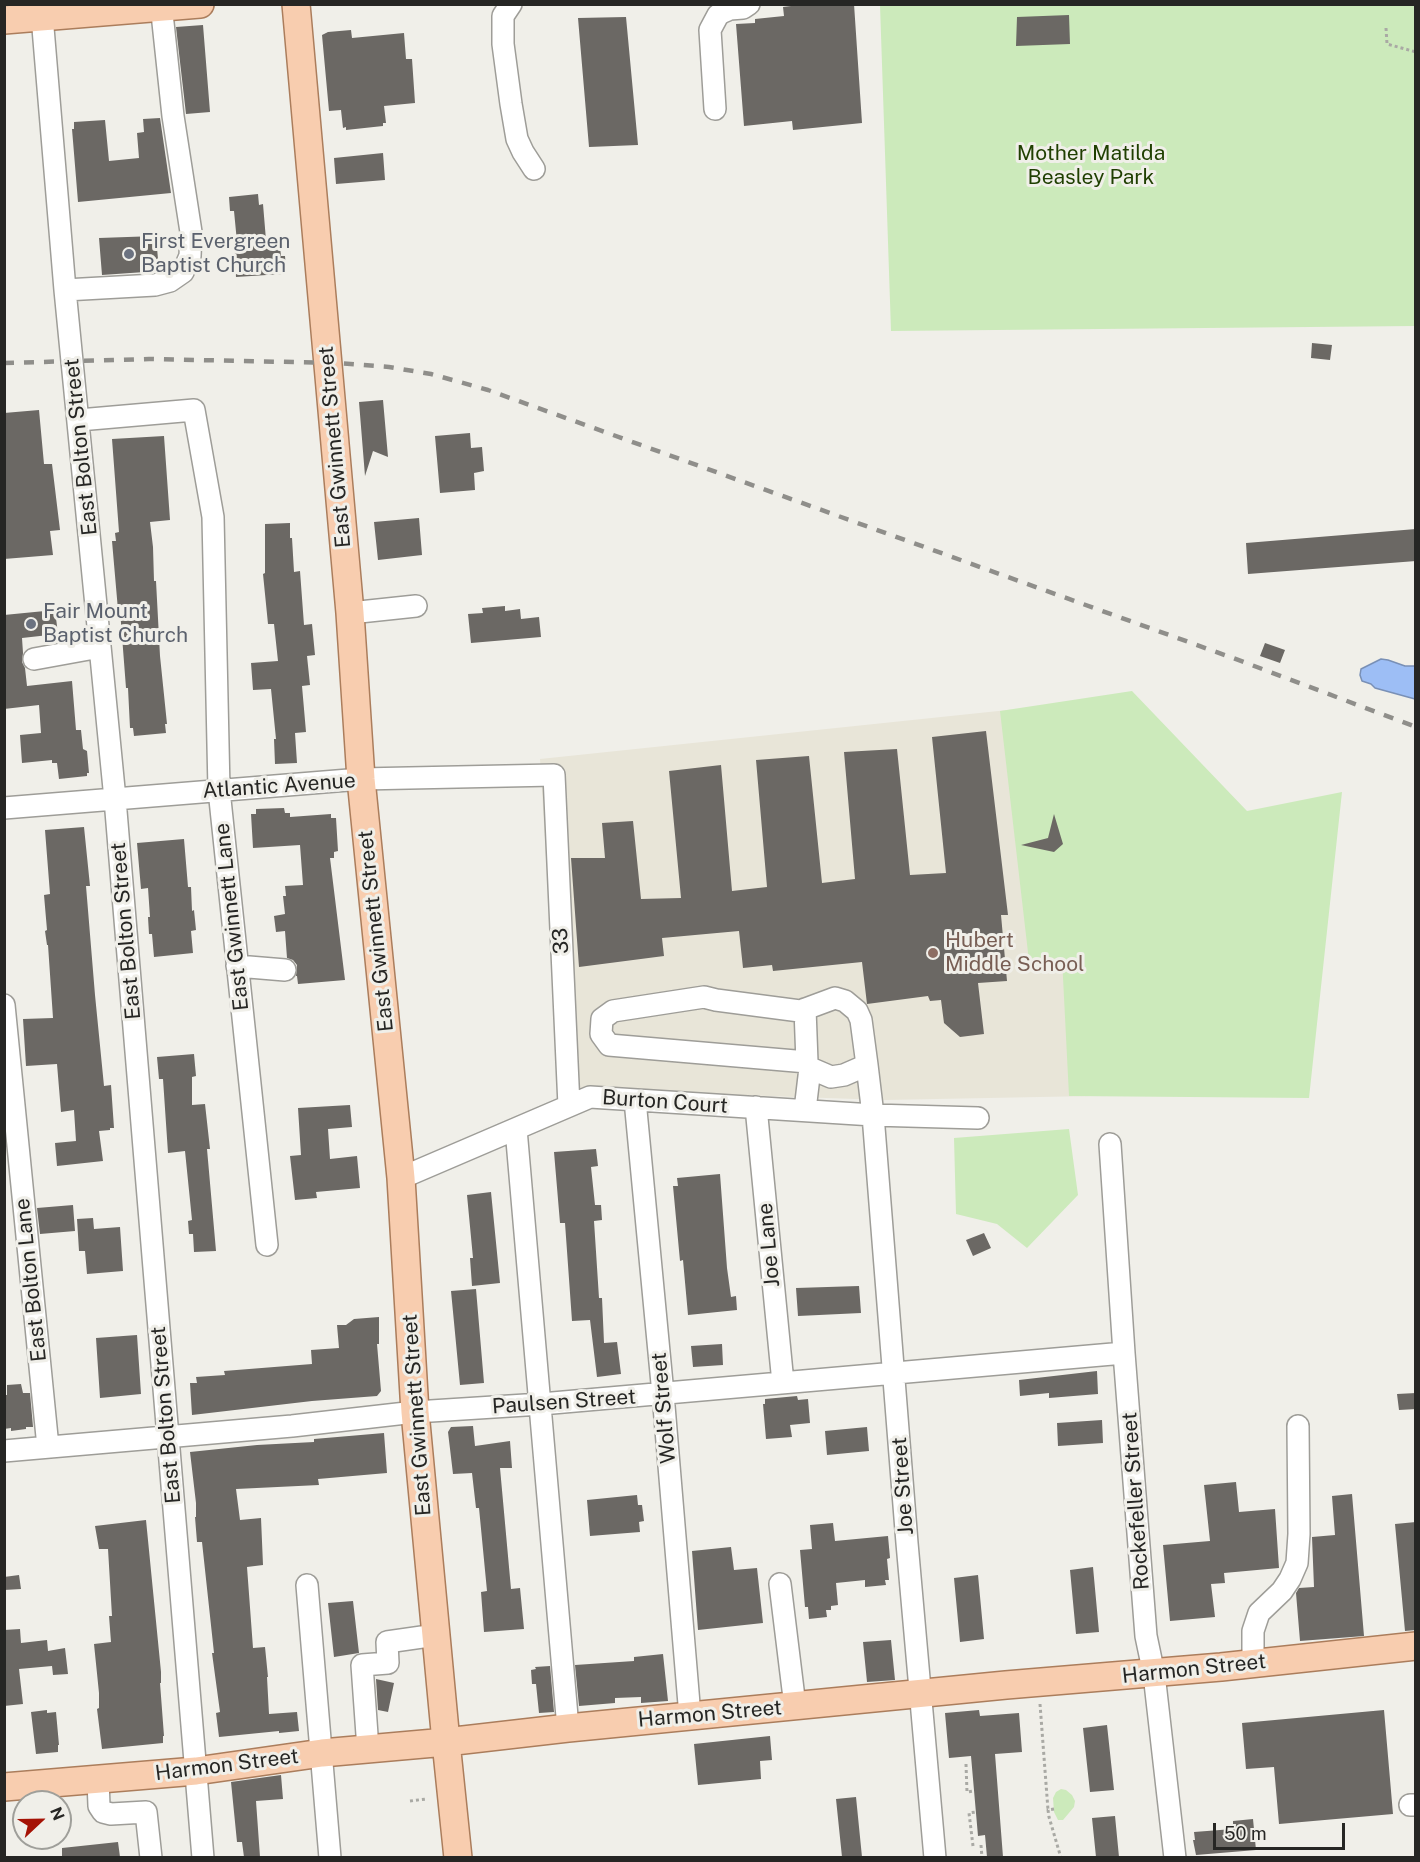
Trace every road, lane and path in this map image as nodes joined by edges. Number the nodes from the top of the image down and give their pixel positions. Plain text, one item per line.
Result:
1 (200, 4) edge
2 (296, 4) edge
3 (511, 4) edge
4 (749, 4) edge
5 (161, 6) edge
6 (41, 11) edge
7 (4, 20) edge
8 (1386, 28) dead end
9 (1416, 52) edge
10 (715, 109) dead end
11 (534, 169) dead end
12 (65, 290) junction
13 (79, 420) junction
14 (416, 606) dead end
15 (351, 614) junction
16 (100, 647) junction
17 (34, 659) dead end
18 (554, 775) joint
19 (361, 779) junction
20 (219, 790) junction
21 (115, 799) junction
22 (4, 808) edge
23 (237, 966) junction
24 (285, 970) dead end
25 (4, 1005) edge
26 (806, 1009) junction
27 (808, 1065) junction
28 (867, 1065) junction
29 (635, 1100) junction
30 (569, 1106) junction
31 (756, 1107) junction
32 (805, 1110) junction
33 (873, 1114) junction
34 (978, 1118) dead end
35 (516, 1129) junction
36 (1110, 1144) dead end
37 (401, 1178) junction
38 (267, 1245) dead end
39 (1124, 1353) junction
40 (894, 1373) junction
41 (783, 1383) junction
42 (663, 1394) junction
43 (541, 1404) junction
44 (415, 1412) junction
45 (1298, 1426) dead end
46 (168, 1437) junction
47 (48, 1447) junction
48 (4, 1451) edge
49 (780, 1584) dead end
50 (307, 1585) dead end
51 (436, 1635) junction
52 (1416, 1646) edge
53 (1253, 1664) junction
54 (1154, 1674) junction
55 (1038, 1683) junction
56 (922, 1693) junction
57 (795, 1706) junction
58 (690, 1716) junction
59 (568, 1728) junction
60 (446, 1742) junction
61 (368, 1749) junction
62 (322, 1753) junction
63 (966, 1764) dead end
64 (196, 1771) junction
65 (98, 1780) junction
66 (4, 1787) edge
67 (974, 1791) dead end
68 (426, 1799) dead end
69 (410, 1801) dead end
70 (1054, 1809) dead end
71 (1048, 1810) junction
72 (976, 1812) dead end
73 (981, 1845) dead end
74 (973, 1846) dead end
75 (151, 1857) edge
76 (203, 1857) edge
77 (330, 1857) edge
78 (459, 1857) edge
79 (935, 1857) edge
80 (982, 1857) edge
81 (1061, 1857) edge
82 (1174, 1857) edge

1 - 5 main road
2 - 15 main road, East Gwinnett Street
3 - 11 street
4 - 10 street
5 - 6 main road
5 - 12 street
6 - 7 main road
6 - 12 street, East Bolton Street
8 - 9 path
12 - 13 street, East Bolton Street
13 - 16 street, East Bolton Street
13 - 20 street, East Gwinnett Lane
14 - 15 street
15 - 19 main road, East Gwinnett Street
16 - 17 street
16 - 21 street, East Bolton Street
18 - 19 street, Atlantic Avenue
18 - 30 street, 33
19 - 20 street, Atlantic Avenue
19 - 37 main road, East Gwinnett Street
20 - 21 street, Atlantic Avenue
20 - 23 street, East Gwinnett Lane
21 - 22 street, Atlantic Avenue
21 - 46 street, East Bolton Street
23 - 24 street
23 - 38 street, East Gwinnett Lane
25 - 47 street, East Bolton Lane
26 - 27 street
26 - 27 street
26 - 28 street
27 - 28 street
27 - 32 street
28 - 33 street, Joe Street
29 - 30 street, Burton Court
29 - 31 street, Burton Court
29 - 42 street, Wolf Street
30 - 35 street, Burton Court
31 - 32 street, Burton Court
31 - 41 street, Joe Lane
32 - 33 street, Burton Court
33 - 34 street, Burton Court
33 - 40 street, Joe Street
35 - 37 street, Burton Court
35 - 43 street
36 - 39 street, Rockefeller Street
37 - 44 main road, East Gwinnett Street
39 - 40 street, Paulsen Street
39 - 54 street, Rockefeller Street
40 - 41 street, Paulsen Street
40 - 56 street, Joe Street
41 - 42 street, Paulsen Street
42 - 43 street, Paulsen Street
42 - 58 street, Wolf Street
43 - 44 street, Paulsen Street
43 - 59 street
44 - 46 street, Paulsen Street
44 - 51 main road, East Gwinnett Street
45 - 53 street
46 - 47 street, Paulsen Street
46 - 64 street, East Bolton Street
47 - 48 street, Paulsen Street
49 - 57 street
50 - 62 street
51 - 60 main road, East Gwinnett Street
51 - 61 street
52 - 53 main road, Harmon Street
53 - 54 main road, Harmon Street
54 - 55 main road, Harmon Street
54 - 82 street, Rockefeller Street
55 - 56 main road, Harmon Street
55 - 71 path
56 - 57 main road, Harmon Street
56 - 79 street, Joe Street
57 - 58 main road, Harmon Street
58 - 59 main road, Harmon Street
59 - 60 main road, Harmon Street
60 - 61 main road, Harmon Street
60 - 78 main road, East Gwinnett Street
61 - 62 main road, Harmon Street
62 - 64 main road, Harmon Street
62 - 77 street
63 - 67 path
64 - 65 main road, Harmon Street
64 - 76 street, East Bolton Street
65 - 66 main road, Harmon Street
65 - 75 street
68 - 69 path
70 - 71 path
71 - 81 path
72 - 74 path
73 - 80 path

